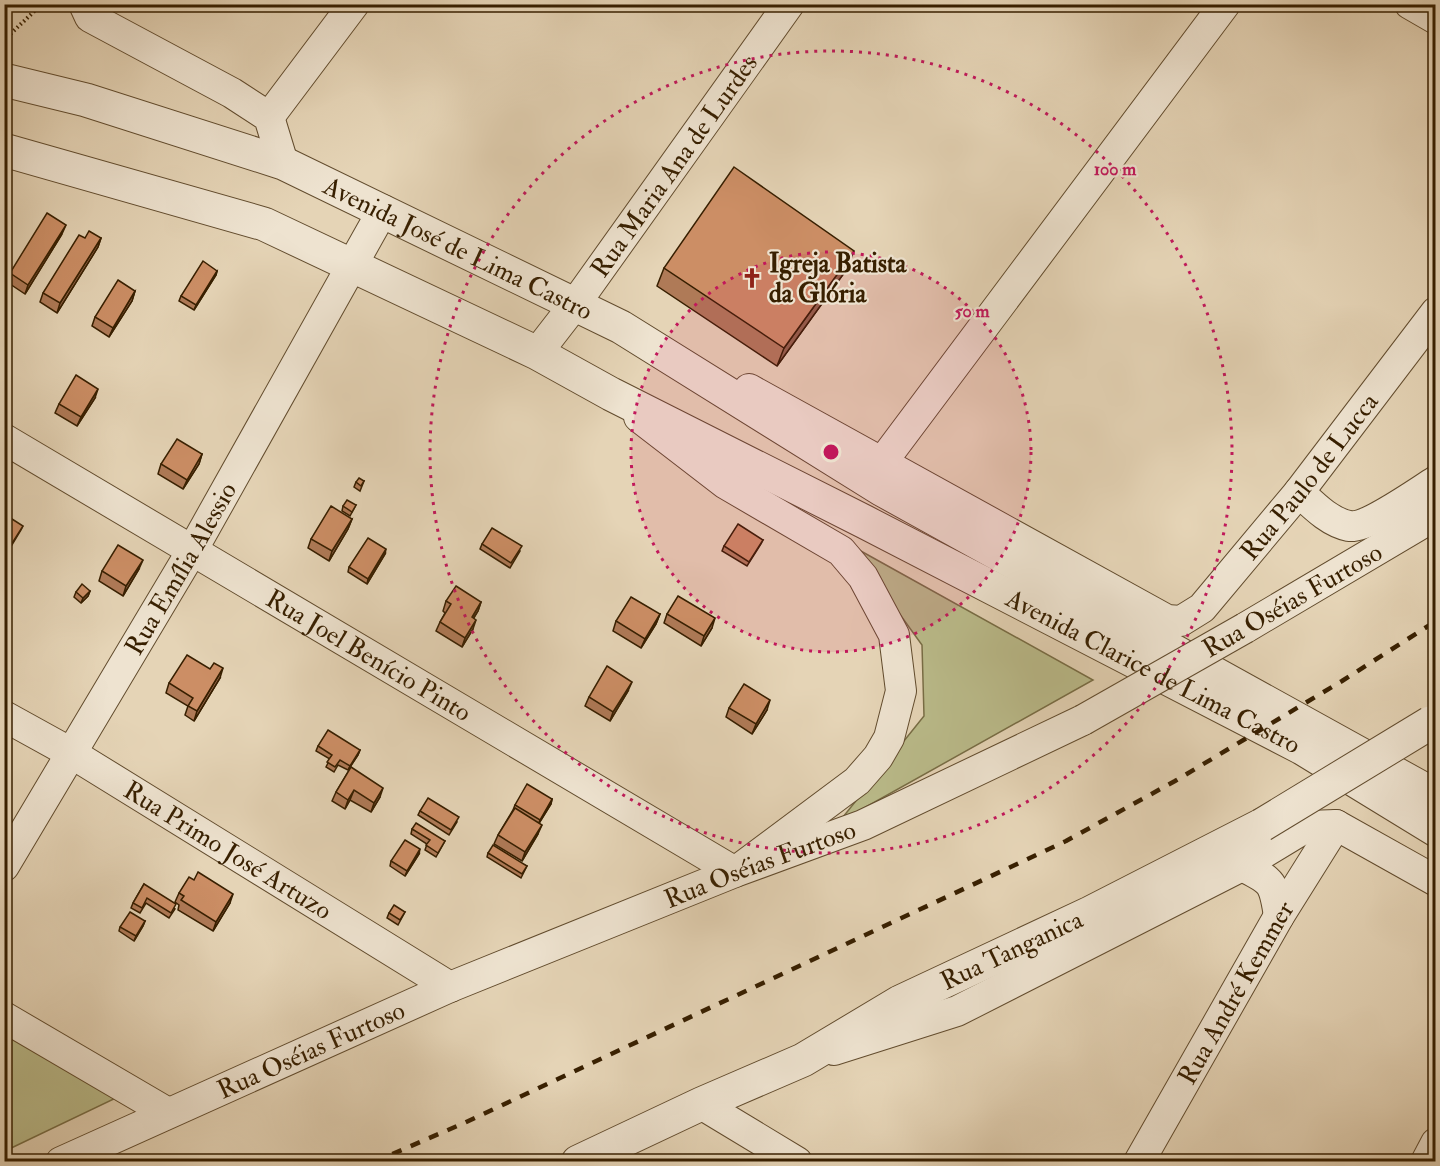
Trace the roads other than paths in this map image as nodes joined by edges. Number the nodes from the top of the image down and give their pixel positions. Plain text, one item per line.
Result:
1 (84, 4) edge
2 (354, 4) edge
3 (789, 4) edge
4 (1225, 4) edge
5 (1410, 4) edge
6 (1436, 19) edge
7 (4, 80) edge
8 (269, 117) junction
9 (4, 150) edge
10 (283, 163) junction
11 (383, 210) junction
12 (352, 267) junction
13 (575, 304) junction
14 (1436, 312) edge
15 (537, 353) junction
16 (611, 394) junction
17 (4, 438) edge
18 (882, 475) junction
19 (1436, 481) edge
20 (1299, 492) junction
21 (1436, 515) edge
22 (194, 549) junction
23 (4, 716) edge
24 (1433, 721) edge
25 (71, 753) junction
26 (1436, 796) edge
27 (1336, 825) junction
28 (1436, 830) edge
29 (4, 866) edge
30 (1242, 866) junction
31 (735, 872) junction
32 (1436, 881) edge
33 (1279, 916) junction
34 (450, 987) junction
35 (4, 1017) edge
36 (803, 1060) junction
37 (701, 1104) junction
38 (168, 1113) junction
39 (1436, 1143) edge
40 (61, 1161) edge
41 (578, 1161) edge
42 (797, 1161) edge
43 (1140, 1161) edge
44 (1426, 1161) edge

1 - 8 street
2 - 8 street
3 - 13 street, Rua Maria Ana de Lurdes
4 - 18 street
5 - 6 street
7 - 10 street, Avenida José de Lima Castro
8 - 10 street
9 - 12 street
10 - 11 street, Avenida José de Lima Castro
11 - 12 street, Rua Emília Alessio
11 - 13 street, Avenida José de Lima Castro
12 - 15 street
12 - 22 street, Rua Emília Alessio
13 - 15 street, Rua Maria Ana de Lurdes
13 - 18 street, Avenida José de Lima Castro
14 - 20 street, Rua Paulo de Lucca
15 - 16 street
16 - 28 street, Avenida Clarice de Lima Castro
16 - 31 street
17 - 22 street, Rua Joel Benício Pinto
18 - 20 street, Rua Paulo de Lucca
18 - 26 street, Avenida Clarice de Lima Castro
19 - 20 street
21 - 31 street, Rua Oséias Furtoso, bridge
22 - 25 street, Rua Emília Alessio
22 - 31 street, Rua Joel Benício Pinto
23 - 25 street, Rua Primo José Artuzo
24 - 36 street, Rua Tanganica, bridge
25 - 29 street, Rua Emília Alessio
25 - 34 street, Rua Primo José Artuzo
27 - 30 street
27 - 32 street
27 - 33 street, Rua André Kemmer
30 - 33 street
30 - 36 street
31 - 34 street, Rua Oséias Furtoso
33 - 43 street, Rua André Kemmer
34 - 38 street, Rua Oséias Furtoso
35 - 38 street
36 - 37 street, Rua Tanganica
37 - 41 street, Rua Tanganica
37 - 42 street
38 - 40 street, Rua Oséias Furtoso
39 - 44 street

